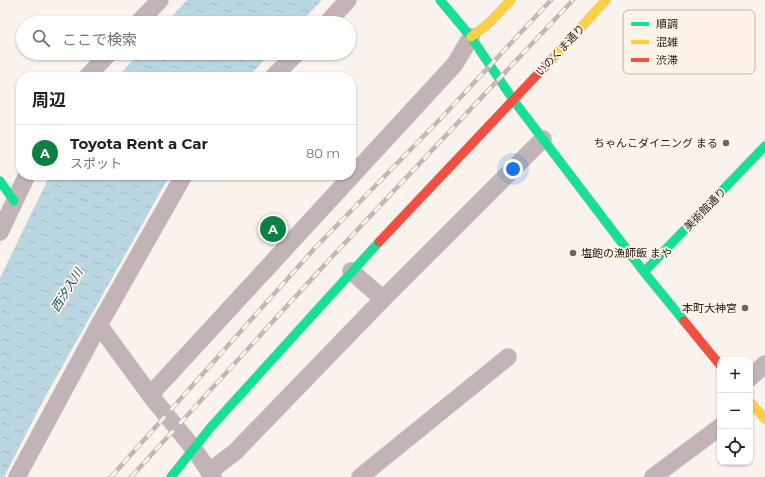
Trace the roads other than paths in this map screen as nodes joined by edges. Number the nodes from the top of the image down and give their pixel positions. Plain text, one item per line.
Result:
1 (160, 0) edge
2 (348, 0) edge
3 (440, 0) edge
4 (511, 0) edge
5 (606, 0) edge
6 (145, 16) edge
7 (333, 16) edge
8 (471, 37) junction
9 (103, 60) edge
10 (290, 60) edge
11 (92, 72) edge
12 (278, 72) edge
13 (514, 101) junction
14 (543, 139) junction
15 (765, 146) edge
16 (356, 171) edge
17 (24, 180) edge
18 (181, 180) edge
19 (348, 180) edge
20 (0, 181) edge
21 (14, 201) junction
22 (0, 232) edge
23 (351, 272) junction
24 (644, 272) junction
25 (383, 299) junction
26 (99, 325) junction
27 (508, 357) dead end
28 (717, 361) edge
29 (150, 395) junction
30 (753, 406) edge
31 (765, 419) edge
32 (717, 429) edge
33 (194, 449) junction
34 (211, 474) edge
35 (16, 477) edge
36 (171, 477) edge
37 (360, 477) edge
38 (653, 477) edge

1 - 6 street
2 - 7 street
3 - 8 street
4 - 8 street
5 - 13 street, いのくま通り
8 - 13 street
8 - 16 street
9 - 11 street
10 - 12 street
13 - 14 street
13 - 23 street, いのくま通り
14 - 24 street
14 - 25 street
15 - 24 street, 美術館通り
17 - 21 street
18 - 26 street
19 - 29 street
20 - 21 street
21 - 22 street
23 - 25 street
23 - 33 street, いのくま通り
24 - 28 street
25 - 34 street
26 - 29 street
26 - 35 street
27 - 37 street
29 - 33 street
30 - 31 street
32 - 38 street
33 - 34 street
33 - 36 street, いのくま通り

